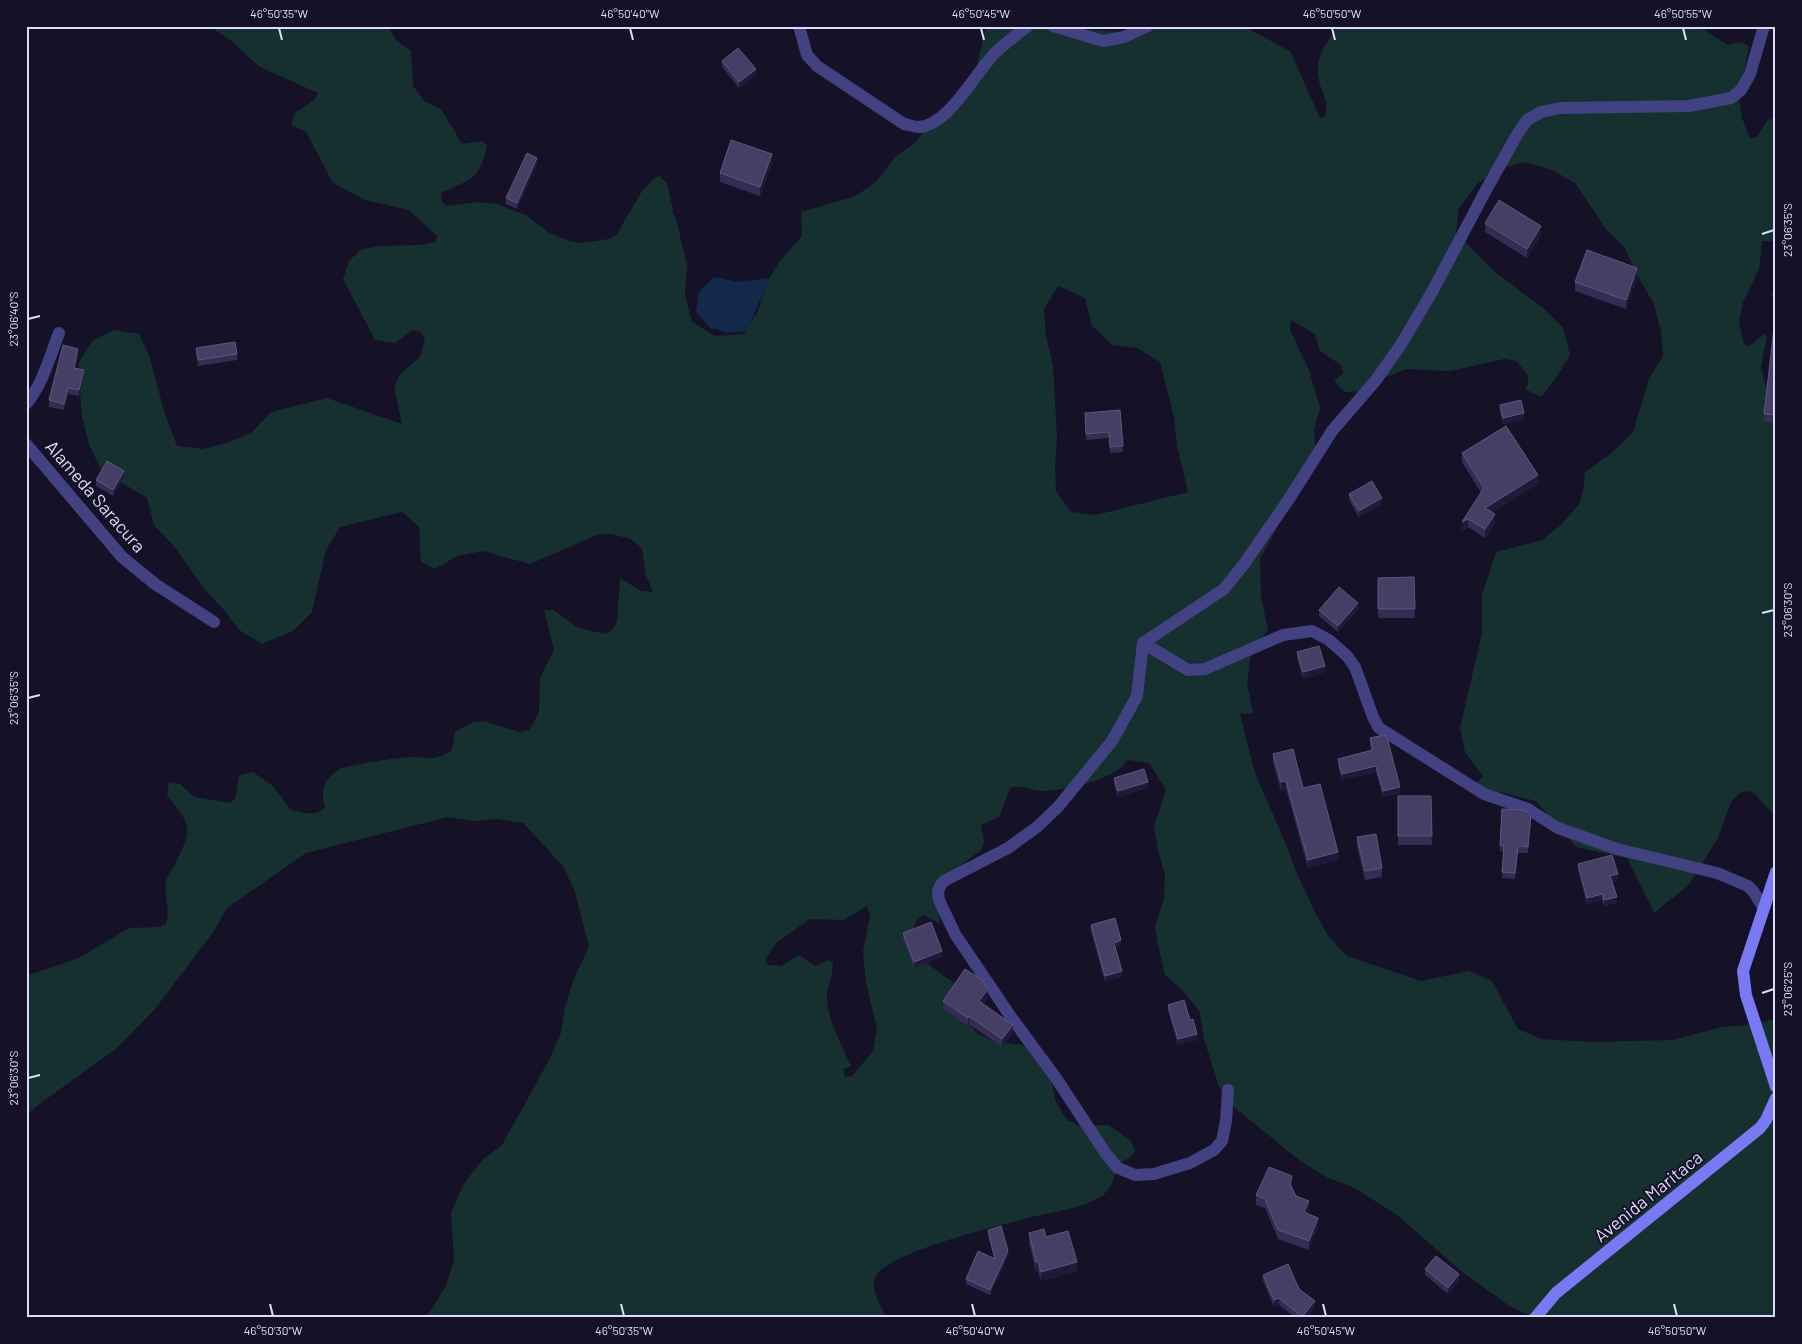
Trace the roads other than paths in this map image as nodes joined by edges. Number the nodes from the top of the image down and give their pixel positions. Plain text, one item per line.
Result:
1 (799, 26) edge
2 (1028, 26) edge
3 (1053, 26) edge
4 (1148, 26) edge
5 (1764, 26) edge
6 (59, 332) dead end
7 (26, 404) edge
8 (26, 444) edge
9 (214, 622) dead end
10 (1143, 642) junction
11 (1776, 872) edge
12 (1763, 907) junction
13 (1776, 1087) edge
14 (1228, 1090) dead end
15 (1776, 1098) edge
16 (1535, 1318) edge

1 - 2 street
3 - 4 street
5 - 10 street
6 - 7 street
8 - 9 street, Alameda Saracura
10 - 12 street
10 - 14 street
11 - 12 street
12 - 13 street
15 - 16 street, Avenida Maritaca

